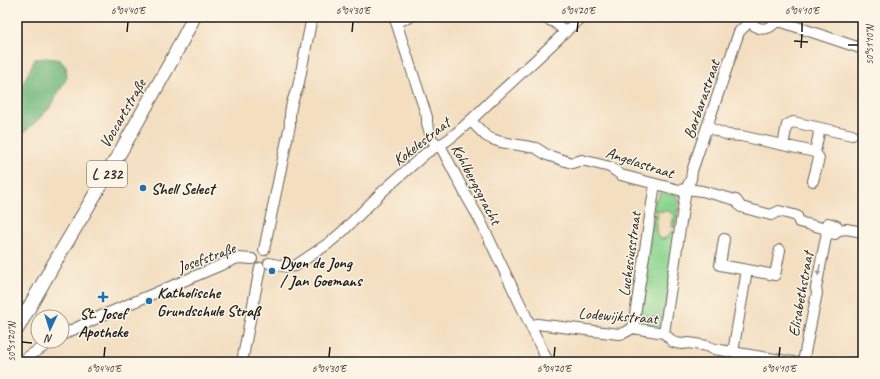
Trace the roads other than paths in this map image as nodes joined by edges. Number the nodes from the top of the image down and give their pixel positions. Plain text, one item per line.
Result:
1 (194, 17) edge
2 (312, 17) edge
3 (410, 17) edge
4 (542, 17) edge
5 (580, 17) edge
6 (750, 19) edge
7 (776, 19) edge
8 (394, 20) edge
9 (566, 32) junction
10 (863, 50) edge
11 (471, 121) junction
12 (707, 127) junction
13 (820, 128) junction
14 (852, 135) dead end
15 (439, 145) junction
16 (783, 145) junction
17 (815, 152) junction
18 (813, 181) dead end
19 (655, 184) junction
20 (686, 189) junction
21 (825, 230) junction
22 (863, 232) edge
23 (724, 239) dead end
24 (264, 250) junction
25 (780, 250) dead end
26 (252, 259) junction
27 (264, 266) junction
28 (747, 270) junction
29 (532, 326) junction
30 (633, 328) junction
31 (17, 329) edge
32 (70, 331) edge
33 (664, 333) junction
34 (40, 349) edge
35 (733, 352) junction
36 (20, 362) edge
37 (242, 362) edge
38 (548, 362) edge
39 (793, 362) edge
40 (803, 362) edge

1 - 31 main road, Voccartstraße / L 232
2 - 24 street
3 - 8 street
4 - 9 street
5 - 9 street, Kokelestraat
6 - 7 street
6 - 12 street, Barbarastraat
7 - 10 street
8 - 15 street, Kohlbergsgracht
9 - 11 street, Kokelestraat
11 - 15 street, Kokelestraat
11 - 19 street, Angelastraat
12 - 16 street
12 - 20 street, Barbarastraat
13 - 14 street
13 - 16 street
13 - 17 street
15 - 27 street, Kokelestraat
15 - 29 street, Kohlbergsgracht
16 - 17 street
17 - 18 street
19 - 20 street, Angelastraat
19 - 30 street, Luchesiusstraat
20 - 21 street, Angelastraat
20 - 33 street
21 - 22 street, Angelastraat
21 -> 40 street, Elisabethstraat
23 - 28 street
24 - 26 street
24 - 27 street
25 - 28 street
26 - 27 street
26 - 32 street, Josefstraße
27 - 37 street
28 - 35 street
29 - 30 street, Lodewijkstraat
29 - 38 street, Kohlbergsgracht
30 - 33 street, Lodewijkstraat
33 - 35 street, Lodewijkstraat
34 - 36 street
35 - 39 street, Lodewijkstraat

